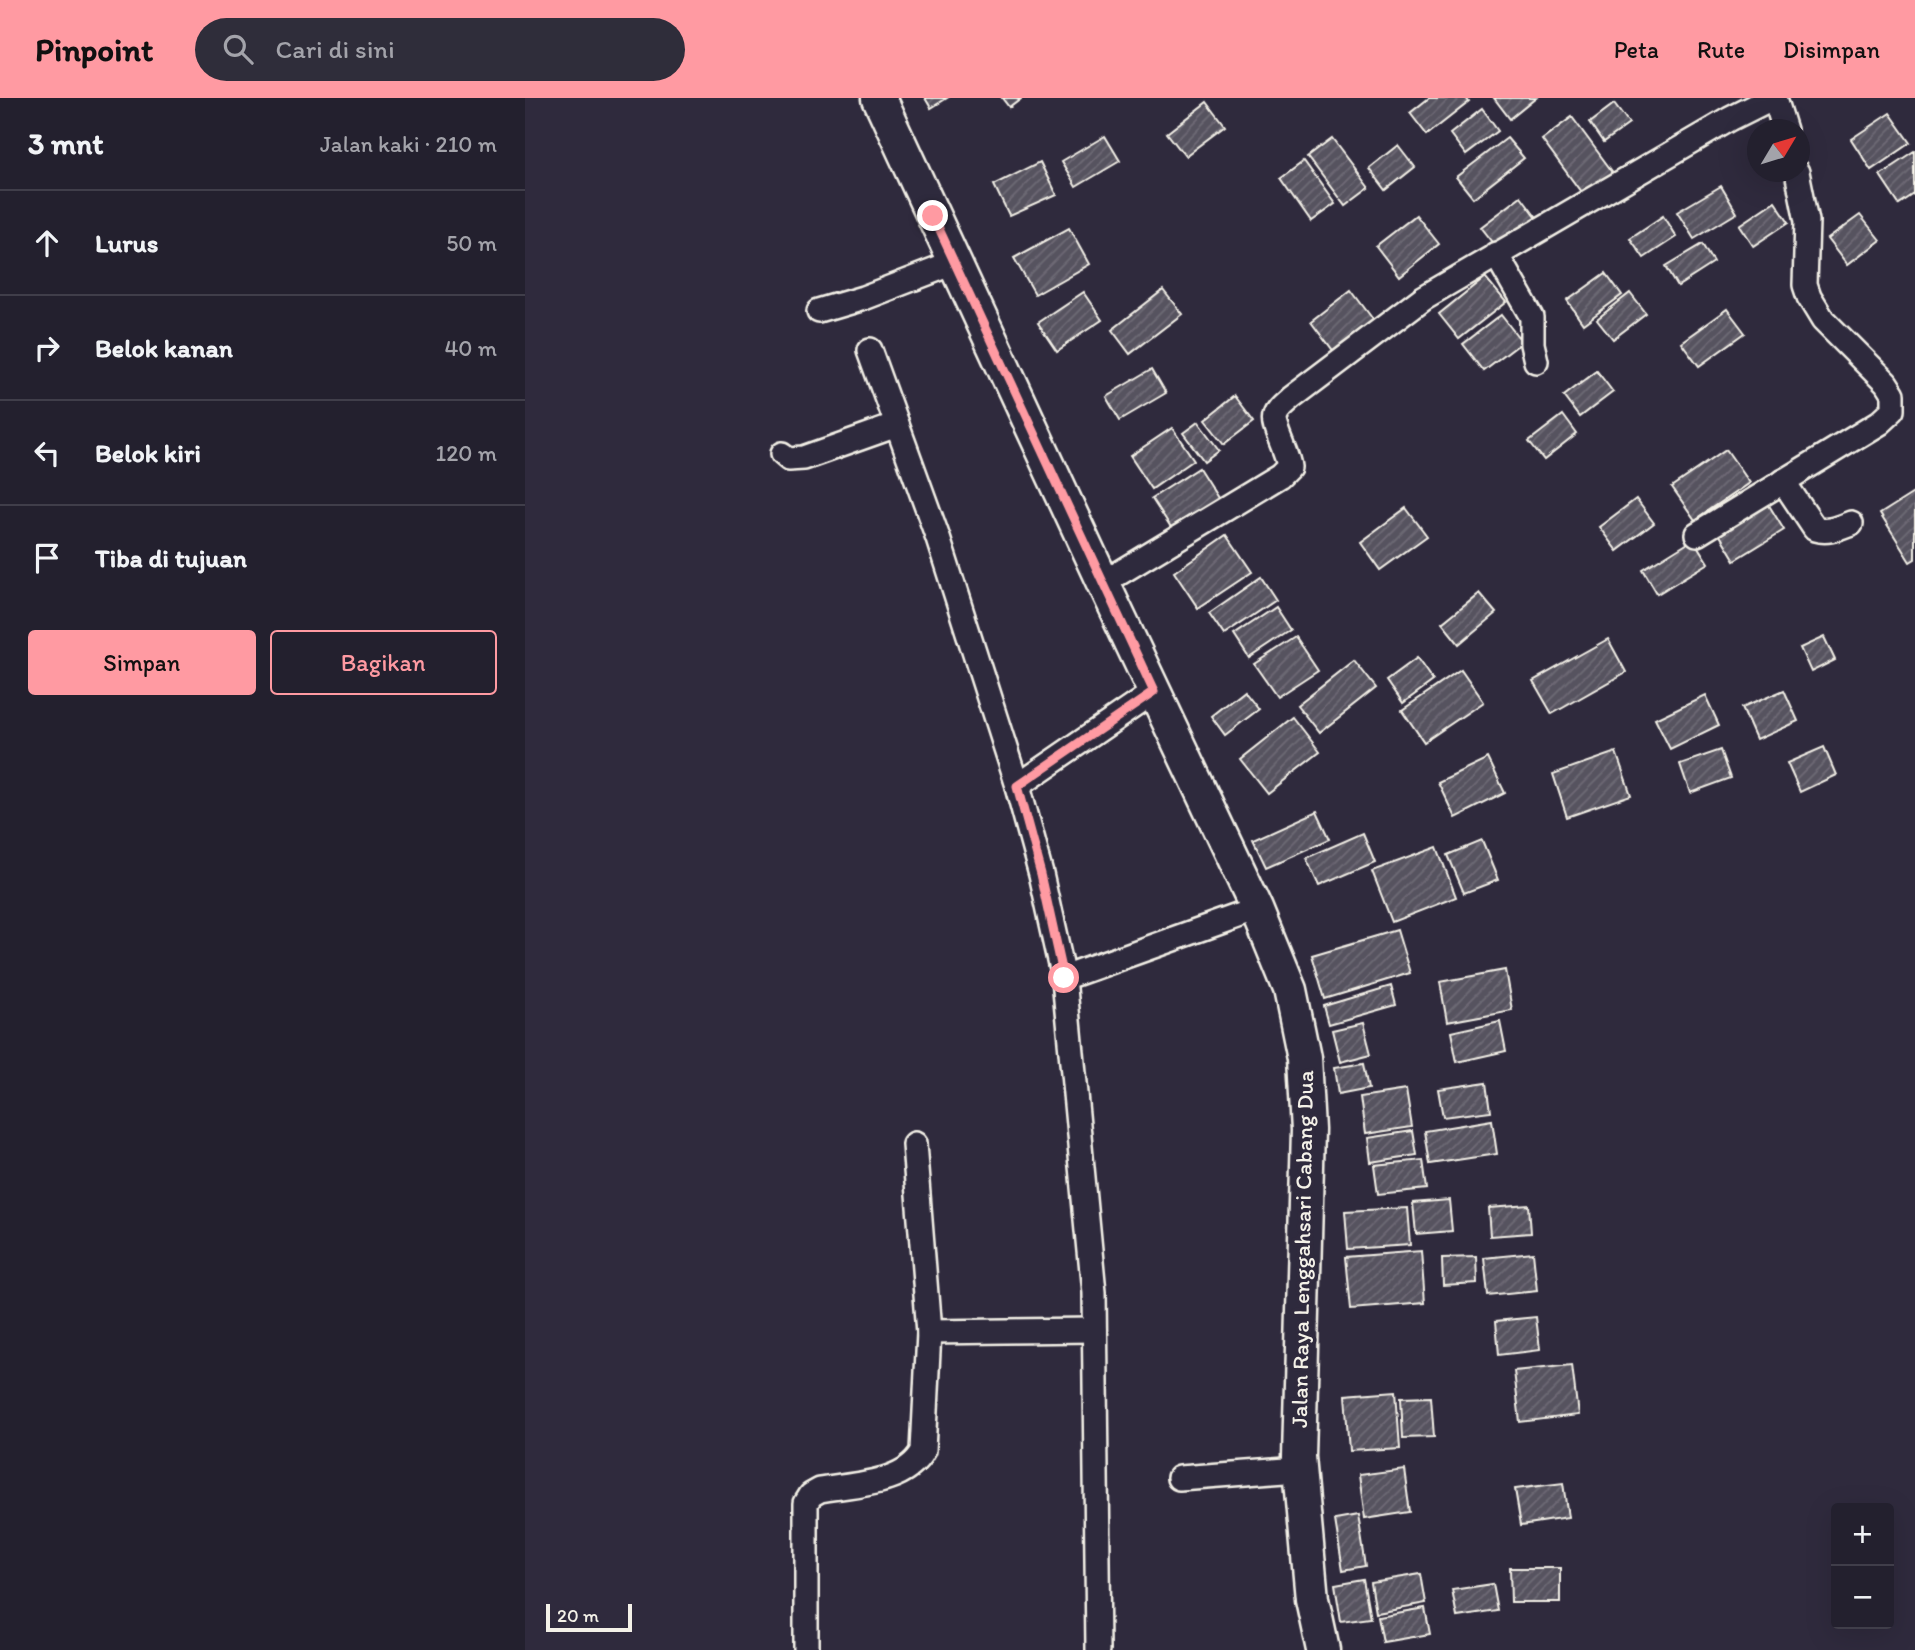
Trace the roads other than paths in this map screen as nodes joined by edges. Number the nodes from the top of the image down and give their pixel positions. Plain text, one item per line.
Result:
1 (879, 98) edge
2 (1773, 98) edge
3 (1781, 119) edge
4 (1799, 182) edge
5 (1496, 254) junction
6 (954, 263) junction
7 (819, 311) dead end
8 (870, 350) dead end
9 (1537, 361) dead end
10 (897, 425) junction
11 (782, 454) dead end
12 (1783, 481) junction
13 (1851, 523) dead end
14 (1697, 534) dead end
15 (1103, 583) junction
16 (1154, 692) junction
17 (1017, 786) junction
18 (1257, 909) junction
19 (1064, 978) junction
20 (914, 1144) dead end
21 (1094, 1330) junction
22 (929, 1332) junction
23 (1300, 1469) junction
24 (1179, 1478) dead end
25 (806, 1650) edge
26 (1098, 1650) edge
27 (1323, 1650) edge

1 - 6 street, Jalan Raya Lenggahsari Cabang Dua
2 - 3 street
2 - 5 street
4 - 12 street
5 - 9 street
5 - 15 street
6 - 7 street
6 - 15 street, Jalan Raya Lenggahsari Cabang Dua
8 - 10 street
10 - 11 street
10 - 17 street
12 - 13 street
12 - 14 street
15 - 16 street, Jalan Raya Lenggahsari Cabang Dua
16 - 17 street
16 - 18 street, Jalan Raya Lenggahsari Cabang Dua
17 - 19 street
18 - 19 street
18 - 23 street, Jalan Raya Lenggahsari Cabang Dua
19 - 21 street
20 - 22 street
21 - 22 street
21 - 26 street
22 - 25 street
23 - 24 street
23 - 27 street, Jalan Raya Lenggahsari Cabang Dua

